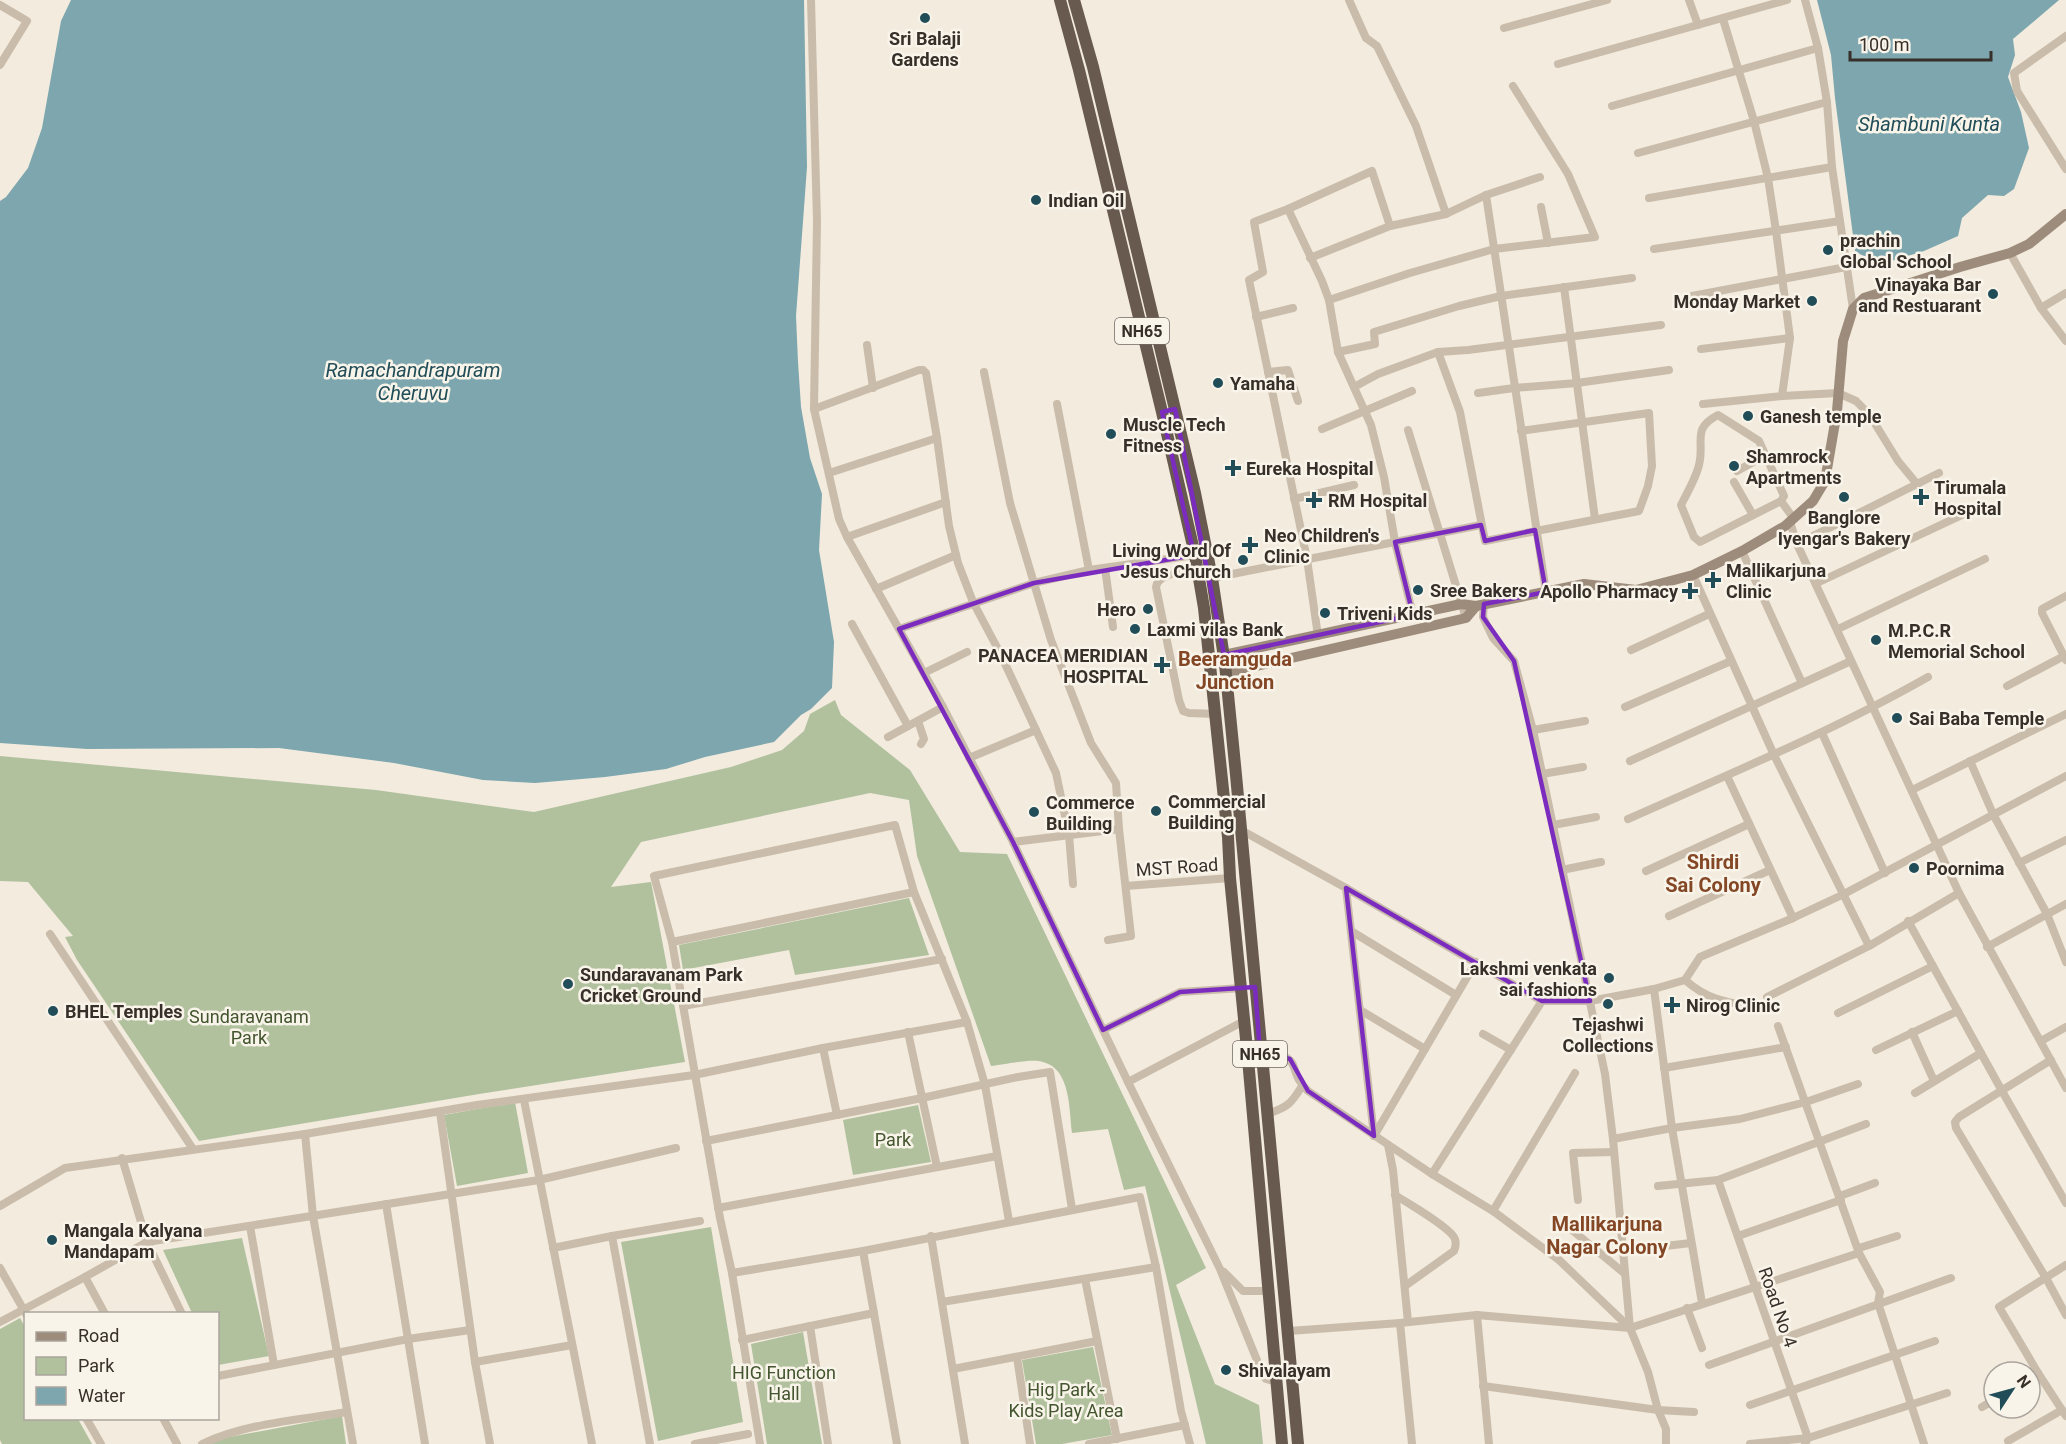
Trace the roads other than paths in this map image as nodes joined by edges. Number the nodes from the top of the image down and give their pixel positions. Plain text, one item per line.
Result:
1 (811, 0) edge
2 (1060, 0) edge
3 (1074, 0) edge
4 (1349, 0) edge
5 (1607, 0) edge
6 (1689, 0) edge
7 (1787, 0) edge
8 (1805, 0) edge
9 (0, 5) edge
10 (1722, 19) junction
11 (1698, 25) junction
12 (1504, 28) dead end
13 (2066, 36) edge
14 (1818, 48) junction
15 (1558, 64) dead end
16 (0, 65) edge
17 (1739, 70) junction
18 (1513, 86) dead end
19 (1827, 102) junction
20 (1612, 106) dead end
21 (1754, 122) junction
22 (1638, 153) dead end
23 (1832, 168) junction
24 (2066, 169) edge
25 (1540, 177) dead end
26 (1768, 178) junction
27 (1486, 195) junction
28 (1648, 198) dead end
29 (1541, 207) dead end
30 (1288, 209) junction
31 (1446, 214) junction
32 (2066, 214) edge
33 (1840, 221) junction
34 (1390, 226) junction
35 (1776, 231) junction
36 (1548, 243) junction
37 (1494, 249) junction
38 (1654, 249) dead end
39 (2010, 253) junction
40 (1310, 258) junction
41 (1846, 267) junction
42 (1632, 278) dead end
43 (1784, 280) junction
44 (1564, 287) junction
45 (2066, 293) edge
46 (1501, 296) junction
47 (1692, 296) dead end
48 (1329, 300) junction
49 (1293, 308) dead end
50 (2041, 308) junction
51 (1853, 309) junction
52 (1256, 317) junction
53 (1661, 325) dead end
54 (1571, 336) junction
55 (1790, 338) junction
56 (2066, 341) edge
57 (1508, 344) junction
58 (867, 345) dead end
59 (1701, 349) dead end
60 (1338, 352) junction
61 (1438, 352) junction
62 (1669, 370) dead end
63 (984, 372) dead end
64 (1268, 372) junction
65 (1577, 383) junction
66 (1354, 387) junction
67 (873, 388) junction
68 (1514, 388) junction
69 (1412, 391) dead end
70 (1478, 393) dead end
71 (1838, 393) junction
72 (1782, 396) junction
73 (1298, 401) dead end
74 (1174, 403) junction
75 (1057, 404) dead end
76 (1703, 405) dead end
77 (1160, 406) junction
78 (814, 409) junction
79 (1364, 410) junction
80 (1582, 422) junction
81 (1322, 429) dead end
82 (1408, 430) dead end
83 (1521, 431) junction
84 (937, 438) junction
85 (1766, 455) junction
86 (1737, 471) dead end
87 (829, 473) junction
88 (1939, 473) dead end
89 (1734, 482) dead end
90 (1917, 484) junction
91 (1354, 485) dead end
92 (1294, 499) junction
93 (1780, 501) junction
94 (946, 502) junction
95 (1977, 508) dead end
96 (1753, 515) junction
97 (1595, 519) junction
98 (1792, 520) junction
99 (1481, 525) junction
100 (1535, 530) junction
101 (1439, 533) junction
102 (847, 537) junction
103 (1395, 542) junction
104 (1797, 544) junction
105 (1742, 551) junction
106 (956, 555) junction
107 (1985, 558) dead end
108 (1307, 559) junction
109 (1196, 562) junction
110 (1105, 568) junction
111 (1089, 570) junction
112 (1693, 575) junction
113 (1212, 578) junction
114 (1034, 583) junction
115 (1816, 583) junction
116 (876, 589) junction
117 (1546, 592) junction
118 (2066, 596) edge
119 (973, 602) junction
120 (1461, 604) junction
121 (1480, 605) junction
122 (1709, 614) junction
123 (1413, 615) junction
124 (1466, 618) junction
125 (852, 624) dead end
126 (1113, 627) dead end
127 (899, 629) junction
128 (1838, 629) junction
129 (1318, 636) junction
130 (1631, 650) dead end
131 (968, 652) dead end
132 (1224, 655) junction
133 (2065, 657) edge
134 (1731, 661) junction
135 (1851, 661) junction
136 (924, 673) junction
137 (1226, 673) junction
138 (1928, 677) dead end
139 (1802, 683) junction
140 (2007, 686) dead end
141 (1751, 706) junction
142 (943, 707) junction
143 (1625, 707) dead end
144 (1873, 708) junction
145 (1216, 714) junction
146 (2066, 714) edge
147 (918, 721) junction
148 (1585, 721) dead end
149 (909, 726) junction
150 (1036, 730) junction
151 (1533, 730) junction
152 (1822, 734) junction
153 (888, 737) dead end
154 (921, 744) dead end
155 (1774, 755) junction
156 (969, 758) junction
157 (1630, 761) dead end
158 (1971, 761) junction
159 (1583, 767) dead end
160 (1542, 774) junction
161 (1727, 776) junction
162 (2066, 776) edge
163 (1911, 790) junction
164 (1993, 814) junction
165 (1596, 817) dead end
166 (1628, 819) dead end
167 (1749, 824) junction
168 (1553, 825) junction
169 (1119, 829) junction
170 (1241, 830) junction
171 (1069, 835) junction
172 (2066, 840) edge
173 (1013, 842) junction
174 (1937, 846) junction
175 (1601, 862) dead end
176 (2019, 863) junction
177 (1562, 870) junction
178 (1646, 870) dead end
179 (1770, 870) junction
180 (1885, 873) junction
181 (1230, 878) junction
182 (1073, 884) dead end
183 (1126, 886) junction
184 (1346, 888) junction
185 (914, 892) junction
186 (1959, 893) junction
187 (1842, 895) junction
188 (2066, 904) edge
189 (2047, 914) junction
190 (1669, 916) dead end
191 (1793, 918) junction
192 (1908, 921) junction
193 (1351, 931) junction
194 (50, 934) dead end
195 (1251, 939) junction
196 (1108, 940) dead end
197 (1237, 940) junction
198 (672, 942) junction
199 (1869, 946) junction
200 (1987, 946) junction
201 (942, 959) junction
202 (1253, 962) junction
203 (1476, 962) junction
204 (2066, 962) edge
205 (1239, 963) junction
206 (1933, 966) junction
207 (1685, 980) junction
208 (1242, 988) junction
209 (1654, 989) junction
210 (1456, 995) junction
211 (1767, 997) dead end
212 (1542, 1001) junction
213 (1590, 1001) junction
214 (683, 1006) junction
215 (1755, 1007) dead end
216 (1360, 1010) junction
217 (1958, 1011) junction
218 (1838, 1013) dead end
219 (1244, 1021) junction
220 (967, 1022) junction
221 (1778, 1026) dead end
222 (2066, 1028) edge
223 (1103, 1030) junction
224 (908, 1032) junction
225 (1912, 1032) junction
226 (1483, 1034) dead end
227 (2041, 1041) junction
228 (1786, 1047) junction
229 (823, 1048) junction
230 (1425, 1048) junction
231 (1511, 1050) junction
232 (1875, 1050) dead end
233 (1260, 1052) junction
234 (1981, 1053) junction
235 (2051, 1060) junction
236 (1664, 1068) junction
237 (1575, 1073) dead end
238 (694, 1076) junction
239 (1934, 1081) junction
240 (1128, 1082) junction
241 (1858, 1084) dead end
242 (985, 1085) junction
243 (1302, 1086) junction
244 (2066, 1088) edge
245 (2002, 1091) junction
246 (1915, 1093) dead end
247 (922, 1098) junction
248 (524, 1100) junction
249 (1806, 1102) junction
250 (440, 1112) junction
251 (1267, 1114) junction
252 (837, 1115) junction
253 (1866, 1124) dead end
254 (1672, 1128) junction
255 (305, 1134) junction
256 (1374, 1136) junction
257 (1613, 1139) junction
258 (1820, 1140) junction
259 (706, 1141) junction
260 (1388, 1145) junction
261 (676, 1148) dead end
262 (193, 1149) junction
263 (1614, 1152) junction
264 (996, 1156) junction
265 (122, 1158) junction
266 (937, 1167) junction
267 (1432, 1174) junction
268 (539, 1180) junction
269 (1718, 1180) junction
270 (1875, 1183) dead end
271 (1682, 1184) junction
272 (1658, 1186) dead end
273 (452, 1194) junction
274 (1395, 1195) junction
275 (1840, 1198) junction
276 (1578, 1200) dead end
277 (386, 1203) junction
278 (2066, 1203) edge
279 (0, 1206) edge
280 (718, 1208) junction
281 (1072, 1209) junction
282 (1493, 1211) junction
283 (314, 1216) junction
284 (700, 1221) dead end
285 (1009, 1221) junction
286 (1566, 1225) dead end
287 (250, 1226) junction
288 (612, 1236) junction
289 (931, 1236) junction
290 (1738, 1236) junction
291 (1897, 1236) dead end
292 (147, 1242) junction
293 (1691, 1243) junction
294 (553, 1248) junction
295 (1648, 1248) dead end
296 (863, 1251) junction
297 (1859, 1251) junction
298 (2066, 1265) edge
299 (1156, 1267) junction
300 (0, 1268) edge
301 (1220, 1269) junction
302 (732, 1273) junction
303 (1624, 1273) junction
304 (85, 1277) junction
305 (1951, 1278) dead end
306 (2046, 1278) junction
307 (1085, 1279) junction
308 (1405, 1286) junction
309 (1754, 1286) junction
310 (1269, 1290) junction
311 (942, 1302) junction
312 (1878, 1303) junction
313 (1702, 1304) junction
314 (1687, 1308) junction
315 (25, 1311) edge
316 (104, 1312) edge
317 (181, 1312) edge
318 (874, 1313) junction
319 (1477, 1315) junction
320 (2066, 1315) edge
321 (0, 1322) edge
322 (1404, 1323) junction
323 (810, 1326) junction
324 (1629, 1328) junction
325 (470, 1330) junction
326 (1288, 1331) junction
327 (408, 1340) junction
328 (742, 1340) junction
329 (1098, 1341) junction
330 (1774, 1341) junction
331 (1935, 1341) dead end
332 (572, 1345) junction
333 (1702, 1348) dead end
334 (336, 1353) junction
335 (1894, 1354) junction
336 (1017, 1357) junction
337 (2030, 1360) edge
338 (475, 1362) junction
339 (274, 1365) junction
340 (1709, 1365) dead end
341 (952, 1369) junction
342 (219, 1376) edge
343 (2042, 1380) edge
344 (1276, 1382) junction
345 (1483, 1386) junction
346 (1790, 1389) junction
347 (1947, 1394) dead end
348 (1911, 1404) junction
349 (1750, 1405) dead end
350 (1658, 1410) junction
351 (347, 1412) junction
352 (1694, 1412) dead end
353 (2064, 1413) edge
354 (87, 1420) edge
355 (164, 1420) edge
356 (1185, 1425) junction
357 (747, 1434) dead end
358 (1117, 1438) junction
359 (1806, 1441) edge
360 (2008, 1441) dead end
361 (101, 1444) edge
362 (177, 1444) edge
363 (202, 1444) edge
364 (353, 1444) edge
365 (425, 1444) edge
366 (490, 1444) edge
367 (592, 1444) edge
368 (650, 1444) edge
369 (695, 1444) edge
370 (760, 1444) edge
371 (828, 1444) edge
372 (897, 1444) edge
373 (965, 1444) edge
374 (1030, 1444) edge
375 (1089, 1444) edge
376 (1190, 1444) edge
377 (1282, 1444) edge
378 (1298, 1444) edge
379 (1412, 1444) edge
380 (1489, 1444) edge
381 (1666, 1444) edge
382 (1750, 1444) edge
383 (1924, 1444) edge

1 - 78 street
2 - 77 highway, NH65
3 - 74 highway, NH65
4 - 31 street
5 - 12 street
6 - 11 street
7 - 10 street
8 - 14 street
9 - 16 street
10 - 11 street
10 - 17 street
11 - 15 street
13 - 24 street
14 - 17 street
14 - 19 street
17 - 20 street
17 - 21 street
18 - 36 street
19 - 21 street
19 - 23 street
21 - 22 street
21 - 26 street
23 - 26 street
23 - 33 street
25 - 27 street
26 - 28 street
26 - 35 street
27 - 31 street
27 - 37 street
29 - 36 street
30 - 34 street
30 - 40 street
30 - 52 street
31 - 34 street
32 - 39 main road
33 - 35 street
33 - 41 street
34 - 40 street
35 - 38 street
35 - 43 street
36 - 37 street
37 - 46 street
37 - 48 street
39 - 50 street
39 - 51 main road
40 - 48 street
41 - 43 street
41 - 51 street
42 - 44 street
43 - 47 street
43 - 55 street
44 - 46 street
44 - 54 street
45 - 50 street
46 - 57 street
46 - 60 street
48 - 60 street
49 - 52 street
50 - 56 street
51 - 71 main road
52 - 64 street
53 - 54 street
54 - 57 street
54 - 65 street
55 - 59 street
55 - 72 street
57 - 61 street
57 - 68 street
58 - 67 street
60 - 66 street
61 - 66 street
61 - 99 street
62 - 65 street
63 - 114 street
64 - 73 street
64 - 92 street
65 - 68 street
65 - 80 street
66 - 79 street
67 - 78 street
67 - 84 street
68 - 70 street
68 - 83 street
69 - 79 street
71 - 72 street
71 - 90 street
71 - 98 main road
72 - 76 street
74 - 77 highway
74 - 113 highway, NH65
75 - 111 street
77 - 109 highway, NH65
78 - 87 street
79 - 81 street
79 - 103 street
80 - 83 street
80 - 97 street
80 - 97 street
82 - 101 street
83 - 100 street
84 - 87 street
84 - 94 street
85 - 86 street
85 - 93 street
85 - 96 street
87 - 102 street
88 - 90 street
89 - 96 street
90 - 104 street
91 - 92 street
92 - 108 street
93 - 96 street
93 - 98 street
94 - 102 street
94 - 106 street
95 - 115 street
97 - 100 street
98 - 104 street
98 - 105 main road
99 - 100 street
99 - 101 street
100 - 117 street
101 - 103 street
101 - 120 street
102 - 116 street
103 - 108 street
103 - 123 street
104 - 115 street
105 - 112 main road
105 - 139 street
106 - 116 street
106 - 119 street
107 - 128 street
108 - 113 street
108 - 129 street
109 - 110 street
109 - 145 highway, NH65
109 - 145 street
110 - 111 street
110 - 126 street
111 - 114 street
112 - 117 main road
112 - 122 street
113 - 132 highway, NH65
114 - 119 street
114 - 169 street
115 - 128 street
116 - 127 street
117 - 121 main road
118 - 133 street
119 - 127 street
119 - 150 street
120 - 121 main road
120 - 123 main road
120 - 124 street
121 - 124 main road
121 - 151 street
122 - 130 street
122 - 134 street
123 - 129 main road
124 - 137 main road
125 - 149 street
127 - 136 street
128 - 135 street
129 - 132 main road
131 - 136 street
132 - 137 highway, NH65
133 - 140 street
134 - 141 street
134 - 143 street
135 - 139 street
135 - 144 street
136 - 142 street
137 - 170 highway, NH65
138 - 144 street
139 - 141 street
141 - 155 street
141 - 157 street
142 - 147 street
142 - 156 street
144 - 152 street
144 - 163 street
145 - 181 highway, NH65
146 - 158 street
147 - 149 street
147 - 154 street
148 - 151 street
149 - 153 street
150 - 156 street
150 - 171 street
151 - 160 street
152 - 155 street
152 - 180 street
155 - 161 street
155 - 187 street
156 - 173 street
158 - 163 street
158 - 164 street
159 - 160 street
160 - 168 street
161 - 166 street
161 - 167 street
162 - 164 street
163 - 174 street
164 - 174 street
164 - 176 street
165 - 168 street
167 - 178 street
167 - 179 street
168 - 177 street
169 - 171 street
169 - 183 street
170 - 184 street
170 - 195 highway, NH65
171 - 173 street
171 - 182 street
172 - 176 street
173 - 223 street
174 - 180 street
174 - 186 street
175 - 177 street
176 - 189 street
177 - 213 street
179 - 190 street
179 - 191 street
180 - 187 street
181 - 183 street, MST Road
181 - 197 highway, NH65
183 - 196 street
184 - 193 street
184 - 203 street
185 - 198 street
185 - 198 street
185 - 201 street
186 - 192 street
186 - 200 street
187 - 191 street
187 - 199 street
188 - 189 street
189 - 200 street
189 - 204 street
191 - 207 street
192 - 199 street
192 - 206 street
193 - 210 street
193 - 216 street
194 - 262 street
195 - 197 highway
195 - 202 highway, NH65
197 - 205 highway, NH65
198 - 214 street
199 - 211 street
200 - 227 street
201 - 214 street
201 - 220 street
202 - 205 highway
202 - 233 highway, NH65
203 - 210 street
203 - 212 street
205 - 208 highway, NH65
206 - 217 street
206 - 218 street
207 - 209 street
207 - 215 street
208 - 219 highway, NH65
208 - 223 street
209 - 213 street
209 - 236 street
210 - 230 street
212 - 213 street
212 - 231 street
213 - 257 street
214 - 238 street
216 - 230 street
216 - 256 street
217 - 225 street
217 - 234 street
219 - 240 street
219 - 310 highway, NH65
220 - 224 street
220 - 242 street
221 - 228 street
222 - 227 street
223 - 240 street
224 - 229 street
224 - 247 street
225 - 232 street
225 - 239 street
226 - 231 street
227 - 235 street
228 - 236 street
228 - 249 street
229 - 238 street
229 - 252 street
230 - 256 street
231 - 267 street
233 - 243 street
233 - 251 highway, NH65
234 - 239 street
234 - 245 street
235 - 244 street
235 - 245 street
236 - 254 street
237 - 282 street
238 - 248 street
238 - 259 street
239 - 246 street
240 - 301 street
241 - 249 street
242 - 247 street
242 - 264 street
242 - 281 street
243 - 251 street
243 - 256 street
245 - 278 street
245 - 306 street
247 - 252 street
247 - 266 street
248 - 250 street
248 - 268 street
249 - 254 street
249 - 258 street
250 - 255 street
250 - 273 street
251 - 326 highway, NH65
252 - 259 street
253 - 258 street
254 - 257 street
254 - 271 street
255 - 262 street
255 - 283 street
256 - 260 street
257 - 263 street
258 - 269 street
258 - 275 street
259 - 280 street
260 - 267 street
260 - 274 street
261 - 268 street
262 - 265 street
263 - 276 street
263 - 303 street
264 - 266 street
264 - 285 street
265 - 279 street
265 - 292 street
266 - 280 street
267 - 282 street
268 - 273 street
268 - 294 street
269 - 271 street
269 - 290 street, Road No 4
270 - 275 street
271 - 272 street
271 - 293 street
273 - 277 street
273 - 325 street
274 - 308 street
274 - 308 street
275 - 290 street
275 - 297 street
277 - 283 street
277 - 327 street
280 - 302 street
281 - 285 street
281 - 299 street
282 - 324 street
283 - 287 street
283 - 334 street
284 - 288 street
285 - 289 street
286 - 303 street
287 - 292 street
287 - 339 street
288 - 294 street
288 - 368 street
289 - 296 street
289 - 311 street
290 - 309 street, Road No 4
291 - 297 street
292 - 304 street
292 - 317 street
293 - 295 street
293 - 313 street
294 - 332 street
296 - 302 street
296 - 318 street
297 - 309 street
297 - 312 street
298 - 306 street
299 - 307 street
299 - 356 street
300 - 315 street
301 - 310 street
301 - 344 street
302 - 328 street
303 - 324 street
304 - 315 street
304 - 316 street
305 - 312 street
306 - 320 street
306 - 337 street
307 - 311 street
307 - 329 street
308 - 322 street
309 - 313 street
309 - 330 street, Road No 4
310 - 344 highway, NH65
311 - 341 street
312 - 330 street
312 - 335 street
313 - 314 street
314 - 324 street
314 - 333 street
315 - 321 street
318 - 323 street
318 - 372 street
319 - 322 street
319 - 324 street
319 - 345 street
322 - 326 street
322 - 379 street
323 - 328 street
323 - 371 street
324 - 350 street
325 - 327 street
325 - 338 street
326 - 378 highway, NH65
327 - 334 street
327 - 365 street
328 - 370 street
329 - 336 street
329 - 358 street
330 - 340 street
330 - 346 street, Road No 4
331 - 335 street
332 - 338 street
332 - 367 street
334 - 339 street
334 - 351 street
335 - 346 street
335 - 348 street
336 - 341 street
336 - 374 street
338 - 366 street
339 - 342 street
341 - 373 street
343 - 353 street
344 - 377 highway, NH65
345 - 350 street
345 - 380 street
346 - 349 street
346 - 359 street, Road No 4
347 - 348 street
348 - 359 street
348 - 383 street
350 - 352 street
350 - 381 street
351 - 363 street
351 - 364 street
353 - 360 street
354 - 361 street
355 - 362 street
356 - 358 street
356 - 376 street
357 - 369 street
358 - 375 street
359 - 382 street

